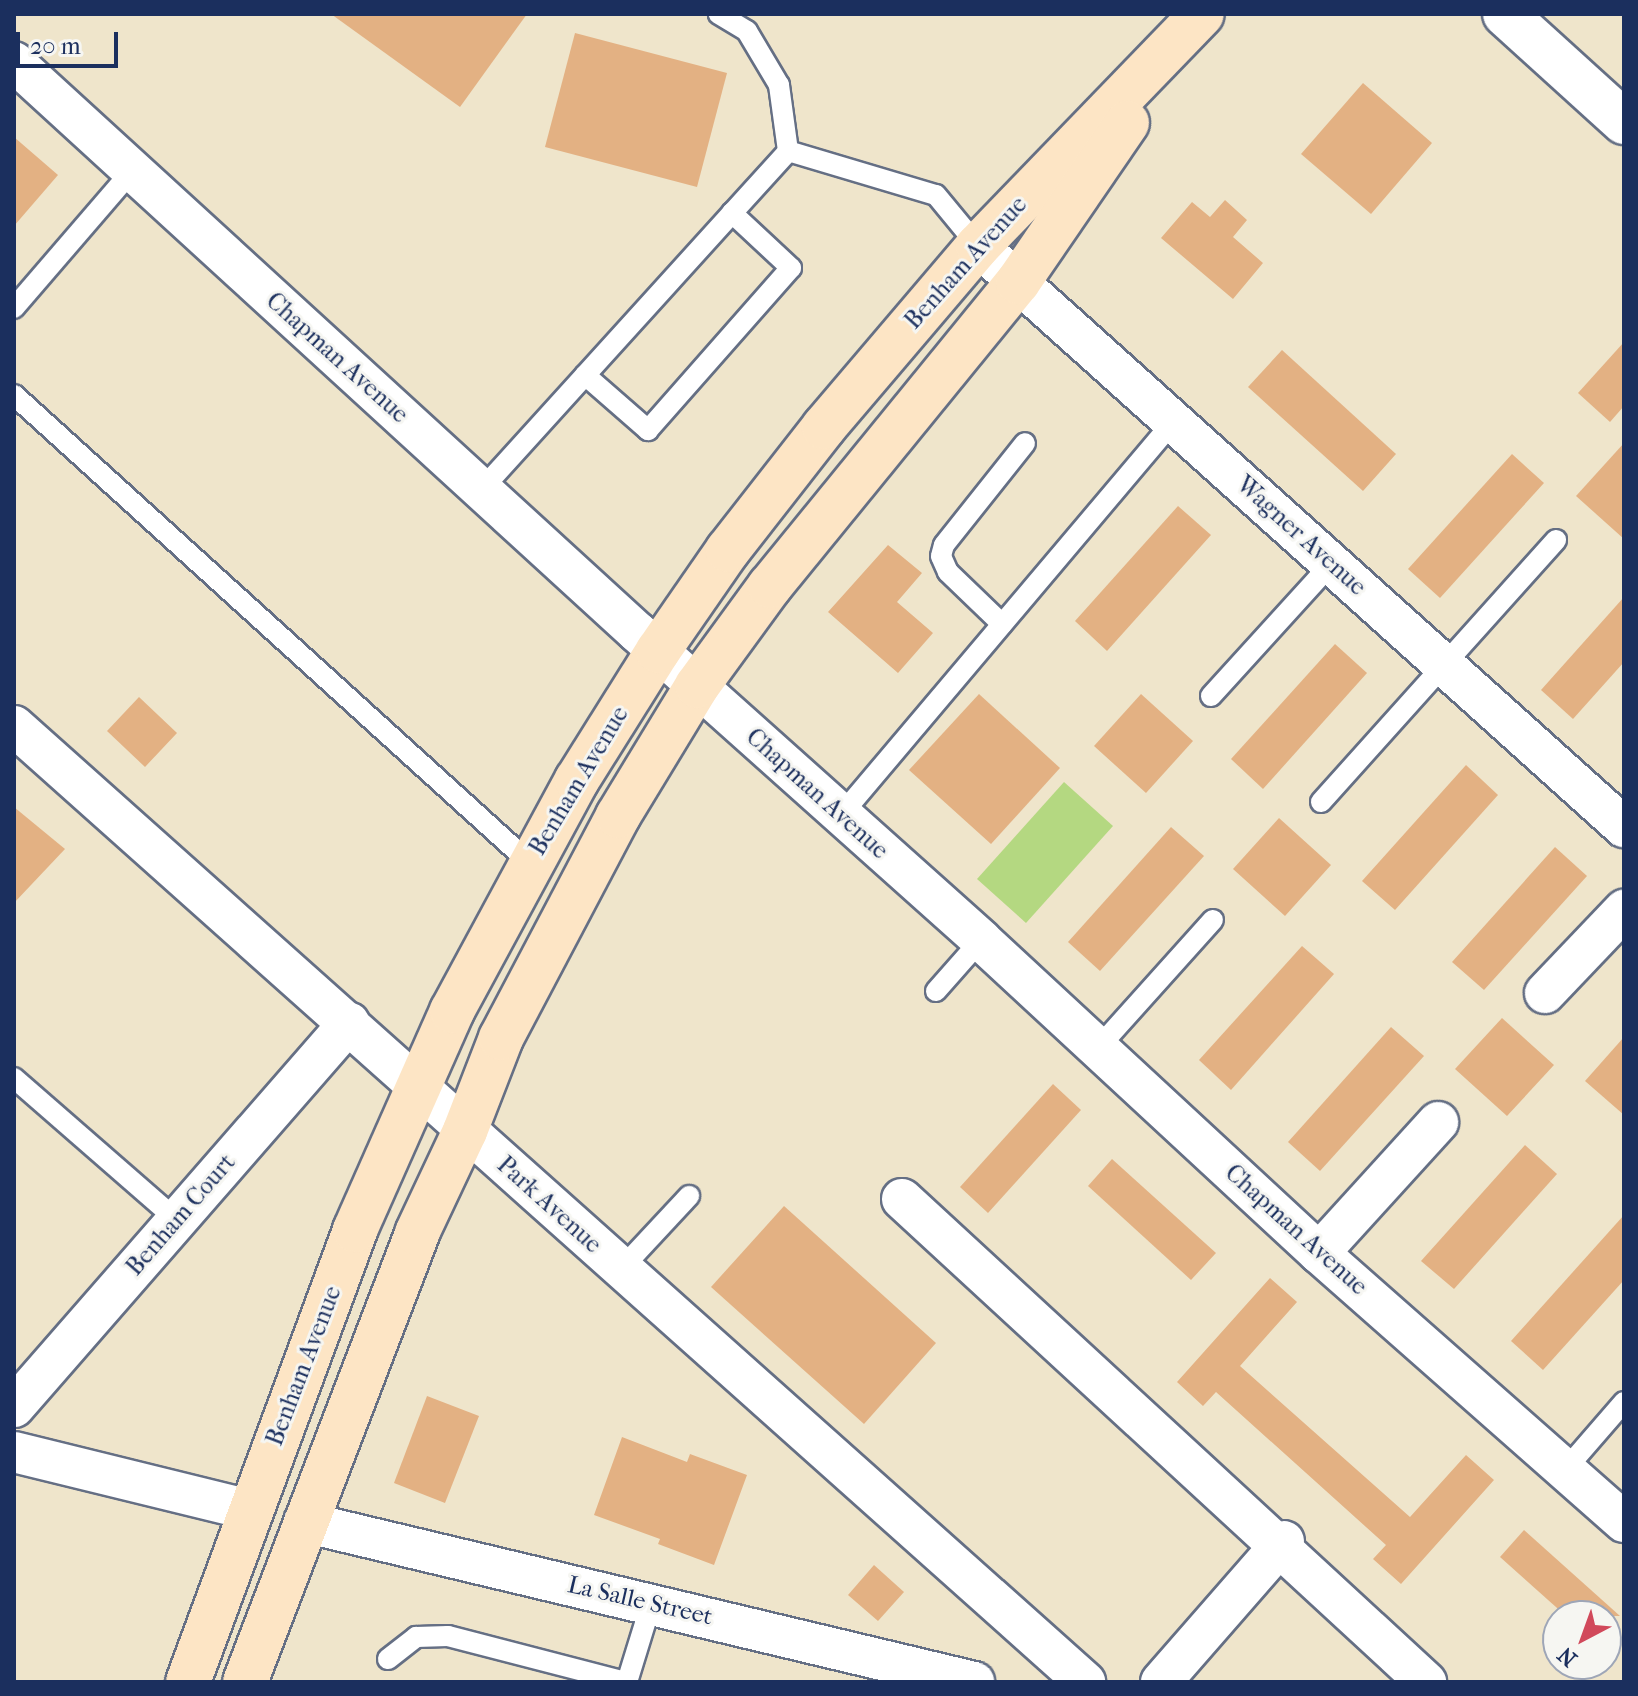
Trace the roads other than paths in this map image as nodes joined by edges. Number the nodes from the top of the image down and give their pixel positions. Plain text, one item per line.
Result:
1 (719, 14) edge
2 (1200, 17) edge
3 (1517, 18) edge
4 (14, 62) edge
5 (1624, 122) edge
6 (788, 151) junction
7 (132, 171) junction
8 (732, 213) junction
9 (978, 246) junction
10 (1018, 282) junction
11 (14, 308) edge
12 (585, 375) junction
13 (14, 395) edge
14 (1173, 422) junction
15 (1025, 443) dead end
16 (481, 490) junction
17 (1556, 540) dead end
18 (1331, 564) junction
19 (1002, 624) junction
20 (658, 651) junction
21 (1444, 665) junction
22 (697, 686) junction
23 (1211, 696) dead end
24 (14, 726) edge
25 (1321, 802) dead end
26 (841, 815) junction
27 (1624, 827) edge
28 (530, 863) junction
29 (1624, 910) edge
30 (1213, 920) dead end
31 (981, 940) junction
32 (936, 991) dead end
33 (1545, 993) dead end
34 (349, 1023) junction
35 (1098, 1048) junction
36 (14, 1078) edge
37 (417, 1087) junction
38 (1438, 1122) dead end
39 (465, 1131) junction
40 (689, 1196) dead end
41 (902, 1199) dead end
42 (177, 1220) junction
43 (1319, 1253) junction
44 (621, 1269) junction
45 (1624, 1402) edge
46 (14, 1407) edge
47 (14, 1452) edge
48 (1565, 1470) junction
49 (250, 1510) junction
50 (304, 1522) junction
51 (1624, 1522) edge
52 (1282, 1544) junction
53 (651, 1604) junction
54 (388, 1659) dead end
55 (872, 1670) edge
56 (188, 1682) edge
57 (245, 1682) edge
58 (626, 1682) edge
59 (974, 1682) edge
60 (1085, 1682) edge
61 (1161, 1682) edge
62 (1426, 1682) edge

1 - 6 lane
2 - 9 main road, Benham Avenue
2 - 10 main road, Benham Avenue
3 - 5 street
4 - 7 street, Chapman Avenue
6 - 8 lane
6 - 9 lane
7 - 11 lane
7 - 16 street, Chapman Avenue
8 - 12 lane
8 - 12 lane
9 - 10 street, Wagner Avenue
9 - 20 main road, Benham Avenue
10 - 14 street, Wagner Avenue
10 - 22 main road, Benham Avenue
12 - 16 lane
13 - 28 lane
14 - 18 street, Wagner Avenue
14 - 19 lane
15 - 19 lane
16 - 20 street, Chapman Avenue
17 - 21 lane
18 - 21 street, Wagner Avenue
18 - 23 lane
19 - 26 lane
20 - 22 street, Chapman Avenue
20 - 28 main road, Benham Avenue
21 - 25 lane
21 - 27 street, Wagner Avenue
22 - 26 street, Chapman Avenue
22 - 39 main road, Benham Avenue
24 - 34 street, Park Avenue
26 - 31 street, Chapman Avenue
28 - 37 main road, Benham Avenue
29 - 33 street
30 - 35 lane
31 - 32 lane
31 - 35 street, Chapman Avenue
34 - 37 street, Park Avenue
34 - 42 street, Benham Court
35 - 43 street, Chapman Avenue
36 - 42 lane
37 - 39 street, Park Avenue
37 - 49 main road, Benham Avenue
38 - 43 street
39 - 44 street, Park Avenue
39 - 50 main road, Benham Avenue
40 - 44 lane
41 - 52 street
42 - 46 street, Benham Court
43 - 48 street, Chapman Avenue
44 - 60 street, Park Avenue
45 - 48 lane
47 - 49 street
48 - 51 street, Chapman Avenue
49 - 56 main road, Benham Avenue
50 - 53 street, La Salle Street
50 - 57 main road, Benham Avenue
52 - 61 street
52 - 62 street
53 - 55 street, La Salle Street
53 - 58 lane
54 - 58 lane
55 - 59 street, La Salle Street

